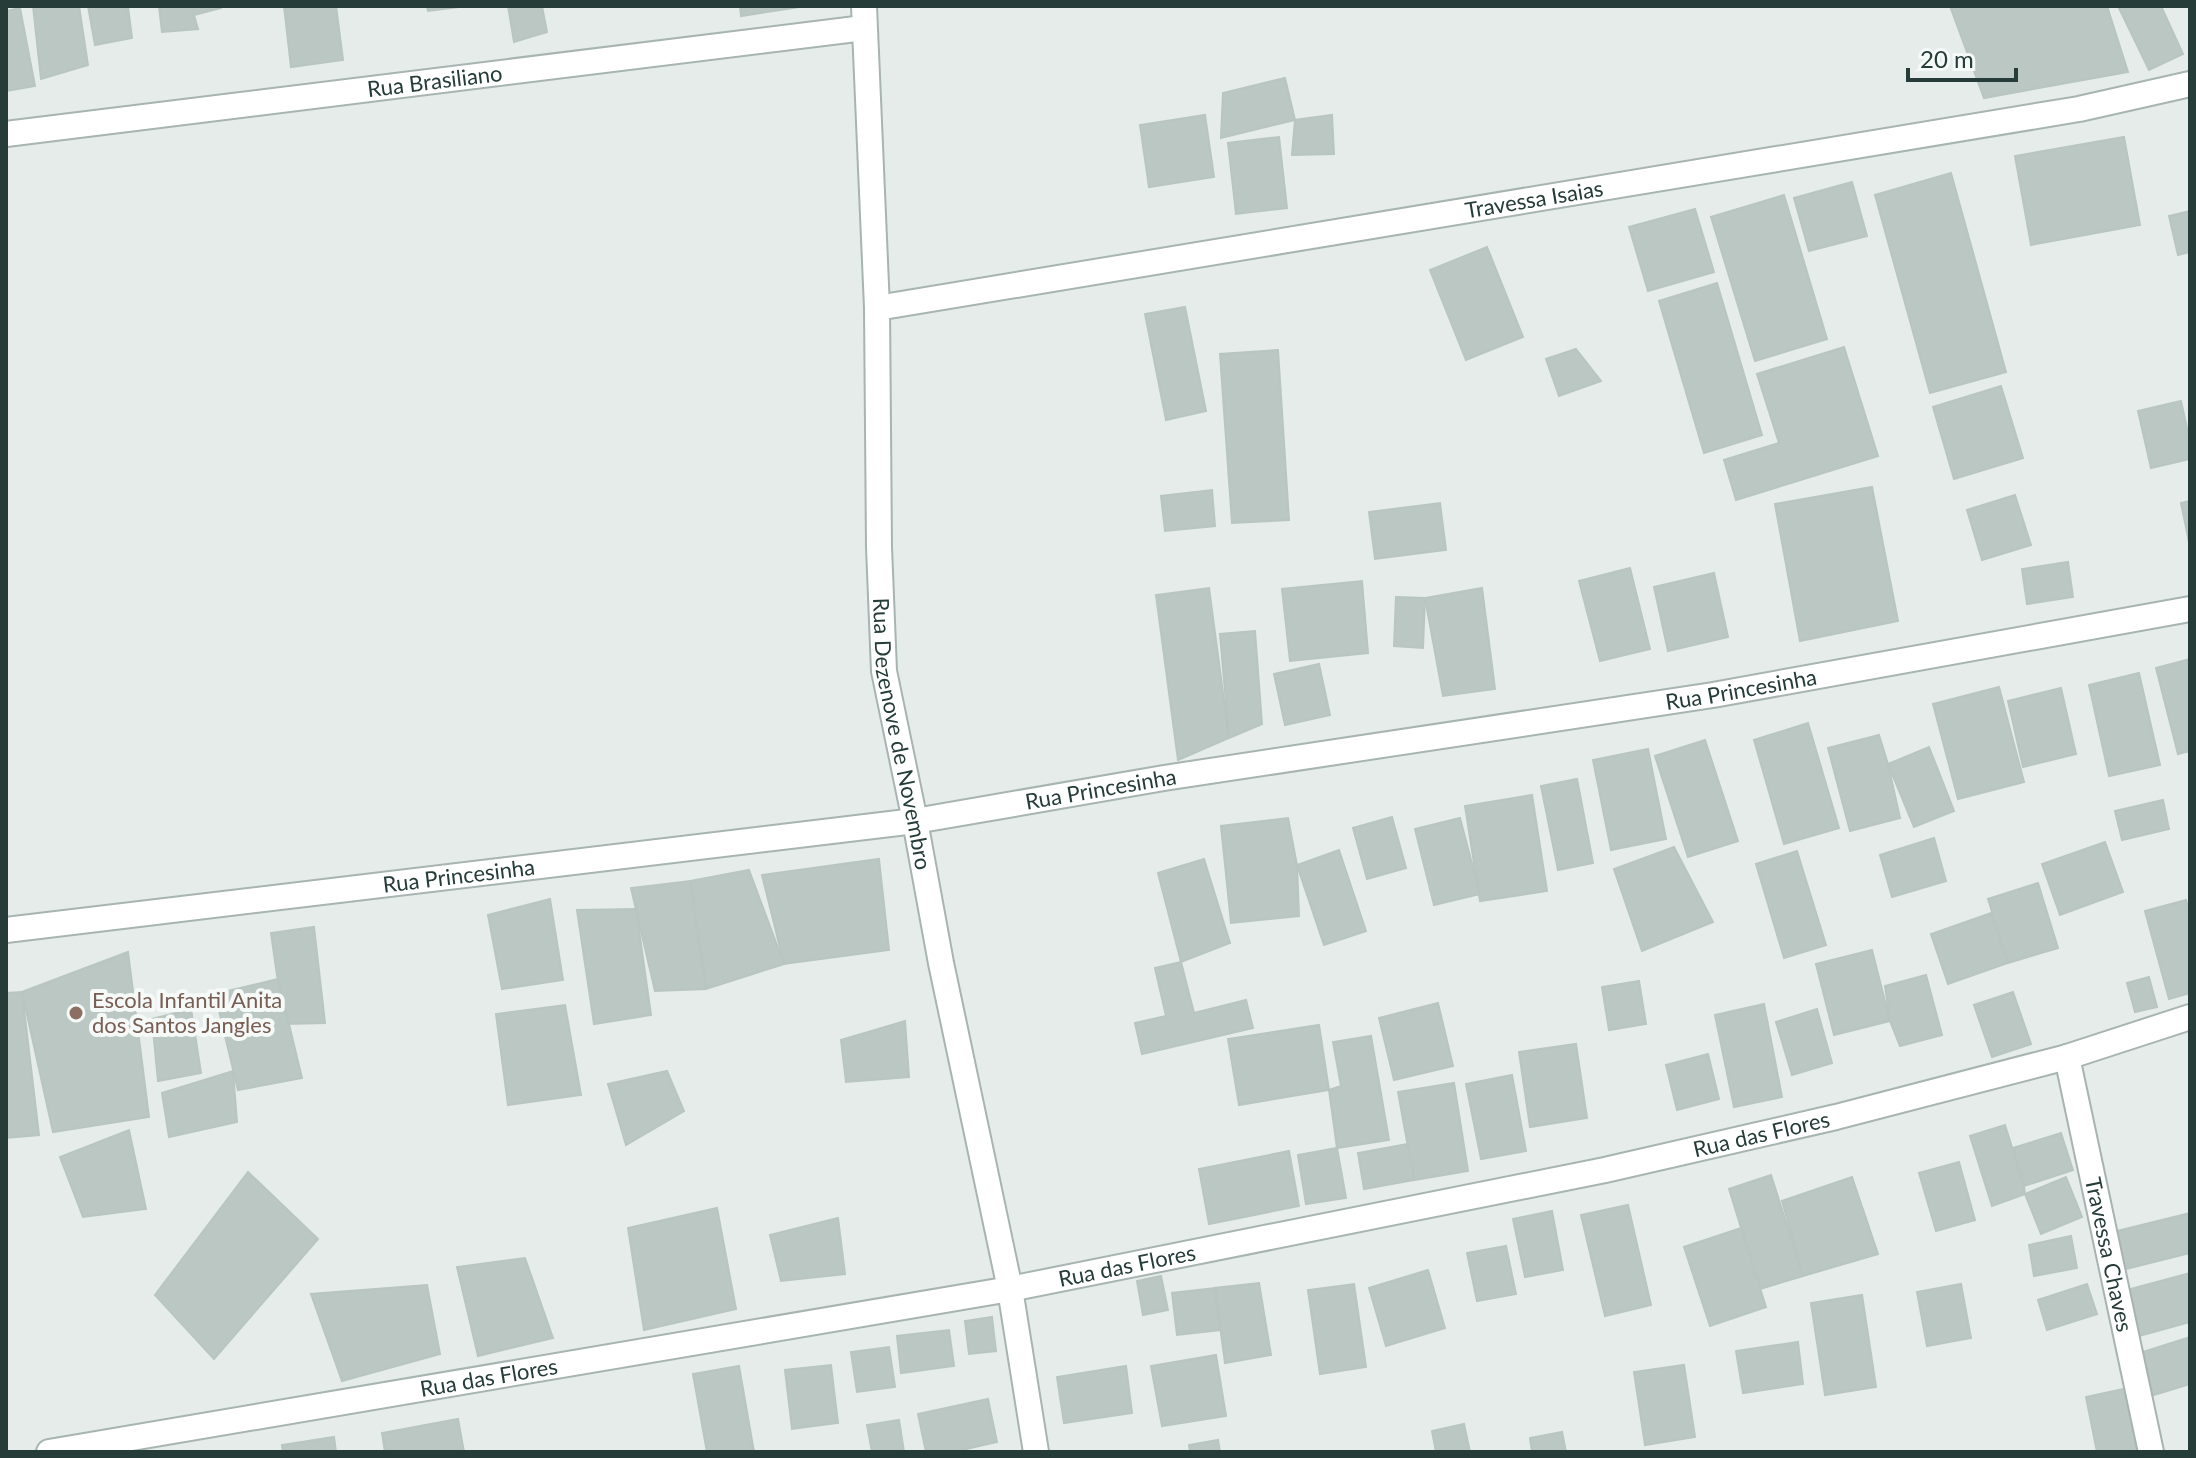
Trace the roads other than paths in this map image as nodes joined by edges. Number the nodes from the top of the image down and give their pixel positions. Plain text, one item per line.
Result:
1 (864, 17) edge
2 (2190, 84) edge
3 (6, 134) edge
4 (877, 308) junction
5 (2190, 609) edge
6 (915, 821) junction
7 (6, 930) edge
8 (2190, 1017) edge
9 (2067, 1057) junction
10 (1010, 1289) junction
11 (49, 1452) edge
12 (1036, 1452) edge
13 (2151, 1452) edge

1 - 3 street, Rua Brasiliano
1 - 4 street, Rua Dezenove de Novembro
2 - 4 street, Travessa Isaias
4 - 6 street, Rua Dezenove de Novembro
5 - 6 street, Rua Princesinha
6 - 7 street, Rua Princesinha
6 - 10 street, Rua Dezenove de Novembro
8 - 9 street, Rua das Flores
9 - 10 street, Rua das Flores
9 - 13 street, Travessa Chaves
10 - 11 street, Rua das Flores
10 - 12 street, Rua Dezenove de Novembro

